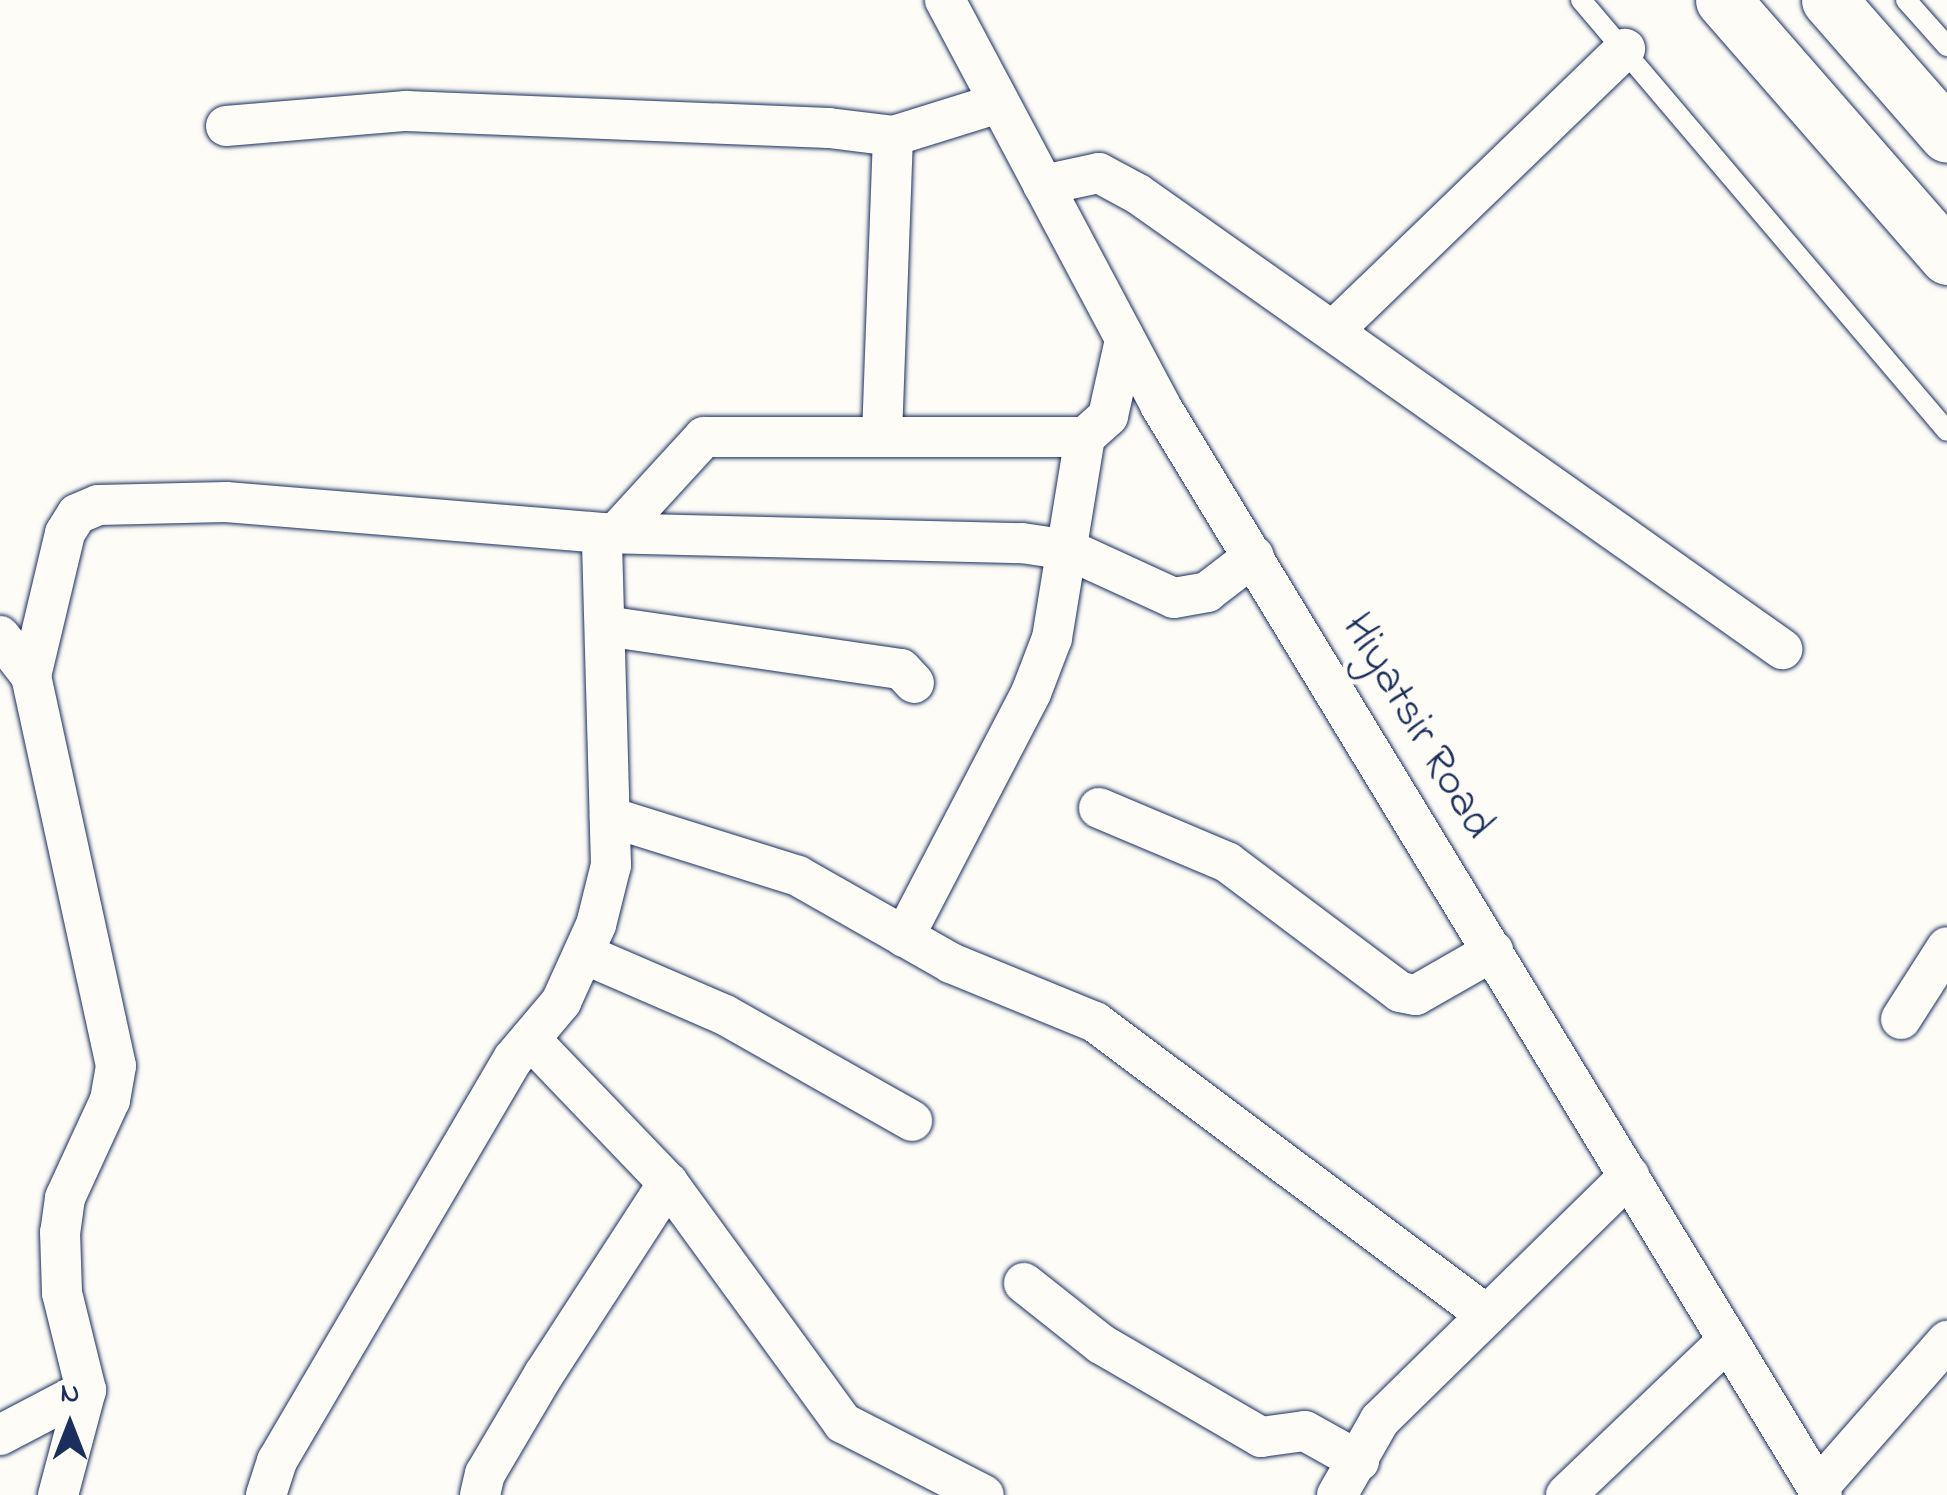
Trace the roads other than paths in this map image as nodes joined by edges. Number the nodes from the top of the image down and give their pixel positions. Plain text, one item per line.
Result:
1 (945, 0) edge
2 (1581, 0) edge
3 (1723, 0) edge
4 (1829, 0) edge
5 (1906, 0) edge
6 (1947, 46) edge
7 (1624, 49) junction
8 (999, 102) junction
9 (226, 126) dead end
10 (1947, 135) edge
11 (893, 136) junction
12 (1043, 185) junction
13 (1947, 257) edge
14 (1336, 328) junction
15 (1125, 340) junction
16 (1947, 431) edge
17 (882, 436) junction
18 (1086, 437) junction
19 (610, 533) junction
20 (1069, 550) junction
21 (1254, 556) junction
22 (605, 626) junction
23 (0, 636) edge
24 (1782, 649) dead end
25 (31, 676) junction
26 (914, 683) dead end
27 (1098, 808) dead end
28 (610, 817) junction
29 (904, 936) junction
30 (1947, 947) edge
31 (1493, 952) junction
32 (584, 954) junction
33 (1901, 1019) dead end
34 (530, 1039) junction
35 (912, 1121) dead end
36 (1628, 1176) junction
37 (668, 1183) junction
38 (1024, 1283) dead end
39 (1488, 1315) junction
40 (1728, 1340) junction
41 (1947, 1341) edge
42 (86, 1390) junction
43 (0, 1434) edge
44 (1359, 1461) junction
45 (1820, 1492) edge
46 (58, 1495) edge
47 (266, 1495) edge
48 (480, 1495) edge
49 (984, 1495) edge
50 (1336, 1495) edge
51 (1566, 1495) edge

1 - 8 street, Hiyatsir Road
2 - 7 lane
3 - 13 highway
4 - 10 highway
5 - 6 lane
7 - 14 street
7 - 16 lane
8 - 11 street
8 - 12 street, Hiyatsir Road
9 - 11 street
11 - 17 street
12 - 14 street
12 - 15 street, Hiyatsir Road
14 - 24 street
15 - 18 street
15 - 21 street, Hiyatsir Road
17 - 18 street
17 - 19 street
18 - 20 street
19 - 20 street
19 - 22 street
19 - 25 street
20 - 21 street
20 - 29 street
21 - 31 street, Hiyatsir Road
22 - 26 street
22 - 28 street
23 - 25 street
25 - 42 street
27 - 31 street
28 - 29 street
28 - 32 street
29 - 39 street
30 - 33 street
31 - 36 street, Hiyatsir Road
32 - 34 street
32 - 35 street
34 - 37 street
34 - 47 street
36 - 39 street
36 - 40 street, Hiyatsir Road
37 - 48 street
37 - 49 street
38 - 44 street
39 - 44 street
40 - 45 street, Hiyatsir Road
40 - 51 street
41 - 45 street
42 - 43 street
42 - 46 street
44 - 50 street

